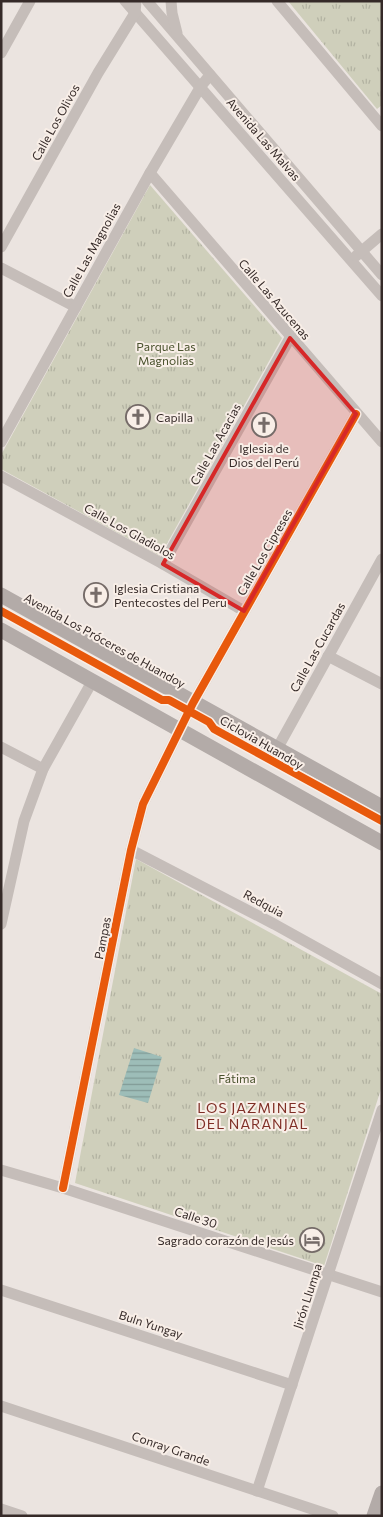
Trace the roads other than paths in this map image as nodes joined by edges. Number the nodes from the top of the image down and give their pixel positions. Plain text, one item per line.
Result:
1 (30, 1) edge
2 (125, 1) edge
3 (147, 1) edge
4 (166, 1) edge
5 (171, 1) edge
6 (277, 1) edge
7 (135, 7) edge
8 (155, 11) junction
9 (180, 39) junction
10 (1, 53) edge
11 (210, 75) junction
12 (200, 86) junction
13 (382, 126) edge
14 (150, 173) junction
15 (382, 234) edge
16 (1, 247) edge
17 (361, 252) junction
18 (351, 261) junction
19 (1, 268) edge
20 (382, 275) edge
21 (382, 296) edge
22 (76, 307) junction
23 (290, 338) junction
24 (356, 414) junction
25 (1, 442) edge
26 (382, 442) edge
27 (1, 476) edge
28 (382, 559) edge
29 (163, 564) junction
30 (1, 595) edge
31 (244, 611) junction
32 (1, 630) edge
33 (328, 656) junction
34 (93, 680) junction
35 (382, 684) edge
36 (193, 703) junction
37 (180, 730) junction
38 (1, 747) edge
39 (277, 749) junction
40 (43, 770) junction
41 (382, 808) edge
42 (382, 843) edge
43 (131, 850) junction
44 (1, 924) edge
45 (382, 984) edge
46 (382, 1110) edge
47 (1, 1170) edge
48 (63, 1188) junction
49 (329, 1274) junction
50 (1, 1290) edge
51 (382, 1292) edge
52 (292, 1385) junction
53 (1, 1406) edge
54 (257, 1491) junction
55 (382, 1493) edge
56 (1, 1509) edge
57 (22, 1516) edge
58 (333, 1516) edge
59 (374, 1516) edge

1 - 10 street
2 - 7 street, Avenida Las Malvas
3 - 8 street, Avenida Las Malvas
4 - 8 street
5 - 9 street
6 - 13 street
7 - 8 street
7 - 12 street, Avenida Las Malvas
7 - 16 street, Calle Los Olivos
8 - 9 street, Avenida Las Malvas
9 - 11 street, Avenida Las Malvas
11 - 12 street, Calle Las Magnolias
11 - 17 street, Avenida Las Malvas
12 - 14 street, Calle Las Magnolias
12 - 18 street, Avenida Las Malvas
14 - 22 street, Calle Las Magnolias
14 - 23 street, Calle Las Azucenas
15 - 17 street
17 - 18 street
17 - 20 street, Avenida Las Malvas
18 - 21 street, Avenida Las Malvas
19 - 22 street
22 - 25 street, Calle Las Magnolias
23 - 24 street, Calle Las Azucenas
23 - 29 street, Calle Las Acacias
24 - 26 street, Calle Las Azucenas
24 - 31 street, Calle Los Cipreses
27 - 29 street, Calle Los Gladiolos
28 - 33 street, Calle Las Cucardas
29 - 31 street, Calle Los Gladiolos
30 - 36 main road, Avenida Los Próceres de Huandoy
31 - 36 street, Calle Los Cipreses
32 - 34 main road
33 - 35 street
33 - 39 street, Calle Las Cucardas
34 - 37 main road
34 - 40 street
36 - 37 street, Pampas
36 - 39 main road, Avenida Los Próceres de Huandoy
37 - 42 main road
37 - 43 street, Pampas
38 - 40 street
39 - 41 main road, Avenida Los Próceres de Huandoy
40 - 44 street
43 - 45 street, Redquia
43 - 48 street, Pampas
46 - 49 street, Jirón Llumpa
47 - 48 street, Calle 30
48 - 49 street, Calle 30
49 - 51 street, Calle 30
49 - 52 street, Jirón Llumpa
50 - 52 street, Buln Yungay
52 - 54 street, Jirón Llumpa
53 - 54 street, Conray Grande
54 - 58 street, Conray Grande
55 - 59 main road
56 - 57 street

